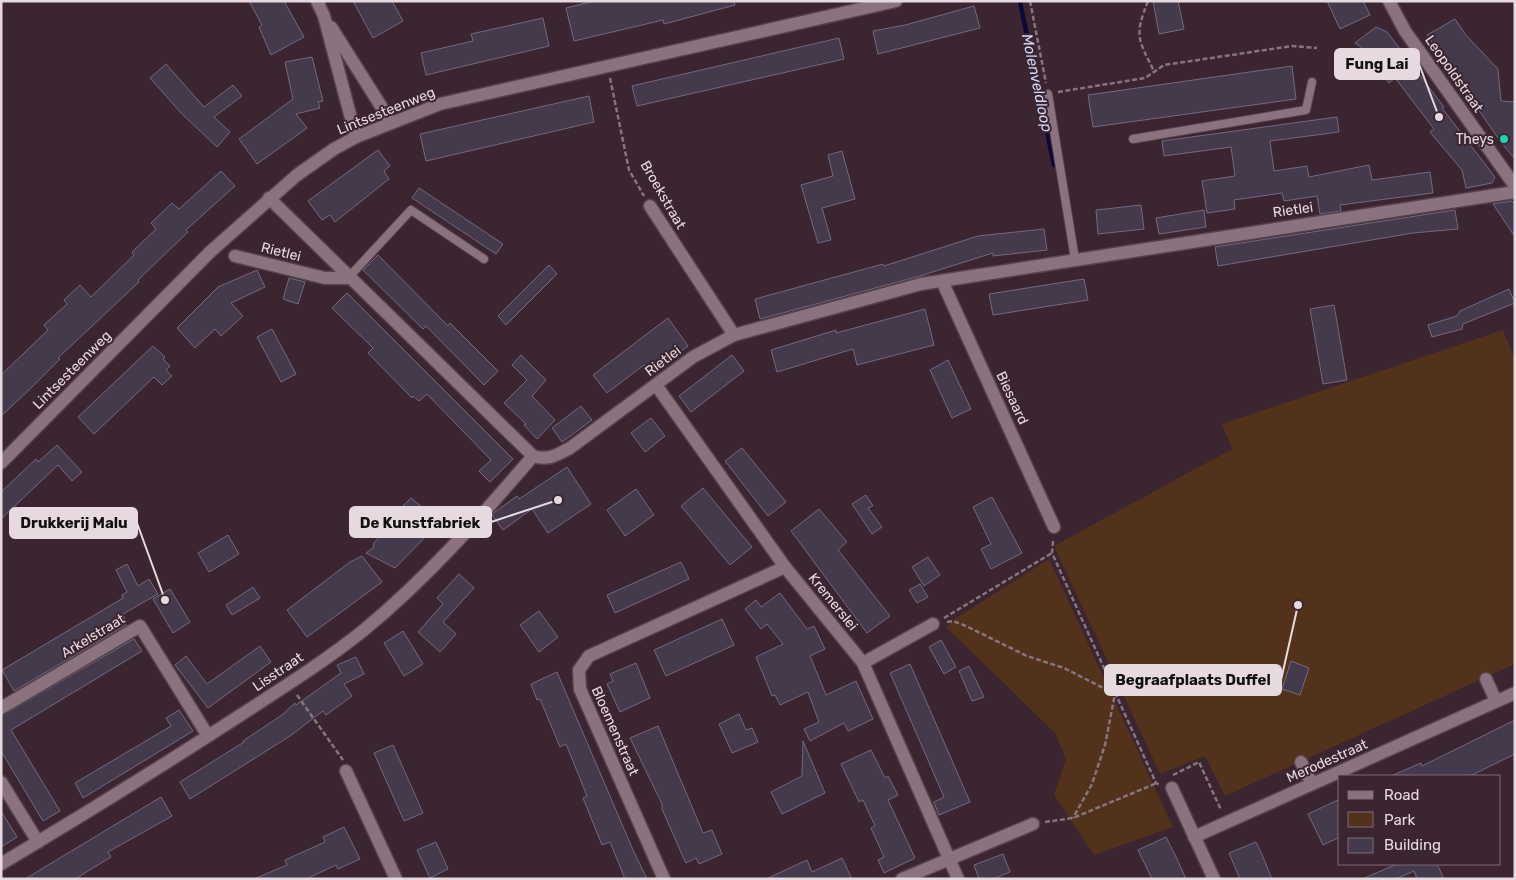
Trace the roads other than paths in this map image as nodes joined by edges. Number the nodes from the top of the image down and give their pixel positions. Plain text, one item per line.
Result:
1 (317, 1) edge
2 (896, 1) edge
3 (1389, 1) edge
4 (324, 16) junction
5 (1312, 82) dead end
6 (1048, 94) road end
7 (391, 122) junction
8 (356, 137) junction
9 (1132, 139) dead end
10 (1515, 186) edge
11 (1515, 192) edge
12 (269, 198) junction
13 (650, 206) road end
14 (235, 256) dead end
15 (484, 259) dead end
16 (1076, 259) junction
17 (348, 278) junction
18 (942, 281) junction
19 (734, 335) junction
20 (656, 385) junction
21 (533, 456) junction
22 (1, 463) edge
23 (1054, 526) road end
24 (785, 566) junction
25 (934, 624) road end
26 (863, 663) junction
27 (1486, 679) dead end
28 (1515, 693) edge
29 (1496, 701) junction
30 (1, 708) edge
31 (208, 736) junction
32 (1301, 762) dead end
33 (346, 771) road end
34 (1, 782) edge
35 (1312, 784) junction
36 (1172, 788) road end
37 (1033, 824) road end
38 (1194, 837) junction
39 (38, 842) junction
40 (950, 858) junction
41 (1, 864) edge
42 (391, 877) edge
43 (664, 879) edge
44 (902, 879) edge
45 (958, 879) edge
46 (1214, 879) edge

1 - 4 street
2 - 7 street, Lintsesteenweg
3 - 10 street, Leopoldstraat
4 - 7 street
4 - 8 street
5 - 9 lane
6 - 16 lane
7 - 8 street, Lintsesteenweg
8 - 12 street, Lintsesteenweg
11 - 16 street, Rietlei
12 - 17 street, Rietlei
12 - 22 street, Lintsesteenweg
13 - 19 street, Broekstraat
14 - 17 street, Rietlei
15 - 17 lane
16 - 18 street, Rietlei
17 - 21 street, Rietlei
18 - 19 street, Rietlei
18 - 23 street, Biesaard
19 - 20 street, Rietlei
20 - 21 street, Rietlei
20 - 24 street, Kremerslei
21 - 31 street, Lisstraat
24 - 26 street, Kremerslei
24 - 43 street, Bloemenstraat
25 - 26 street
26 - 40 street, Kremerslei
27 - 29 street
28 - 29 street, Merodestraat
29 - 35 street, Merodestraat
30 - 31 street, Arkelstraat
31 - 39 street, Lisstraat
32 - 35 street
33 - 42 street
34 - 39 street
35 - 38 street, Merodestraat
36 - 38 street
37 - 40 street
38 - 46 street
39 - 41 street, Lisstraat
40 - 44 street
40 - 45 street, Kremerslei

